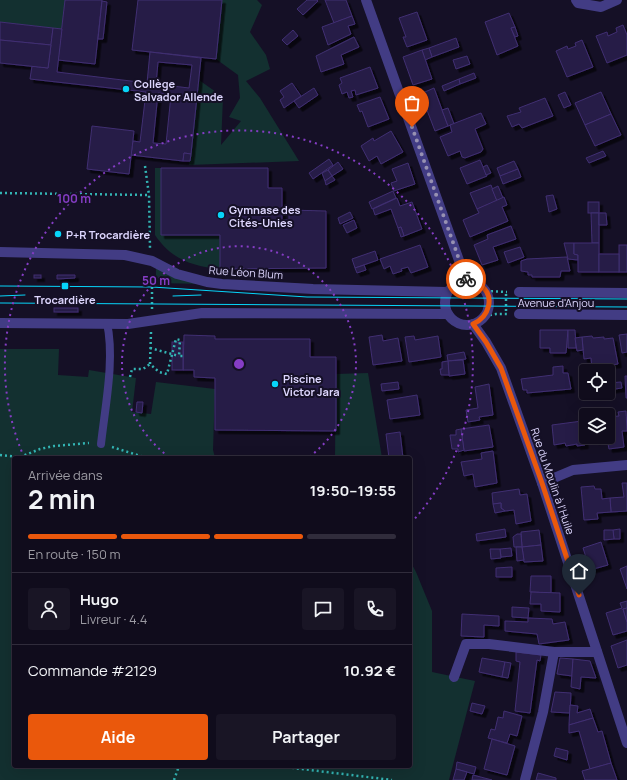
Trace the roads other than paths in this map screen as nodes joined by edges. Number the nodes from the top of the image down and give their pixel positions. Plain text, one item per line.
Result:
1 (366, 0) edge
2 (576, 0) edge
3 (617, 0) edge
4 (0, 252) edge
5 (466, 280) junction
6 (447, 292) junction
7 (519, 292) road end
8 (627, 293) edge
9 (448, 314) junction
10 (519, 314) road end
11 (627, 315) edge
12 (0, 323) edge
13 (107, 323) junction
14 (473, 324) junction
15 (101, 444) road end
16 (627, 465) edge
17 (542, 483) junction
18 (554, 652) junction
19 (597, 652) junction
20 (454, 677) dead end
21 (627, 743) edge
22 (525, 780) edge

1 - 5 street
2 - 3 street
4 - 6 street, Rue Léon Blum
5 - 6 street
5 - 14 street
6 - 9 street
7 - 8 street, Avenue d'Anjou
9 - 13 street
9 - 14 street
10 - 11 street, Avenue d'Anjou
12 - 13 street
13 - 15 lane
14 - 17 street, Rue du Moulin à l'Huile
16 - 17 street
17 - 19 street, Rue du Moulin à l'Huile
18 - 19 street
18 - 20 street
18 - 22 street
19 - 21 street, Rue du Moulin à l'Huile

